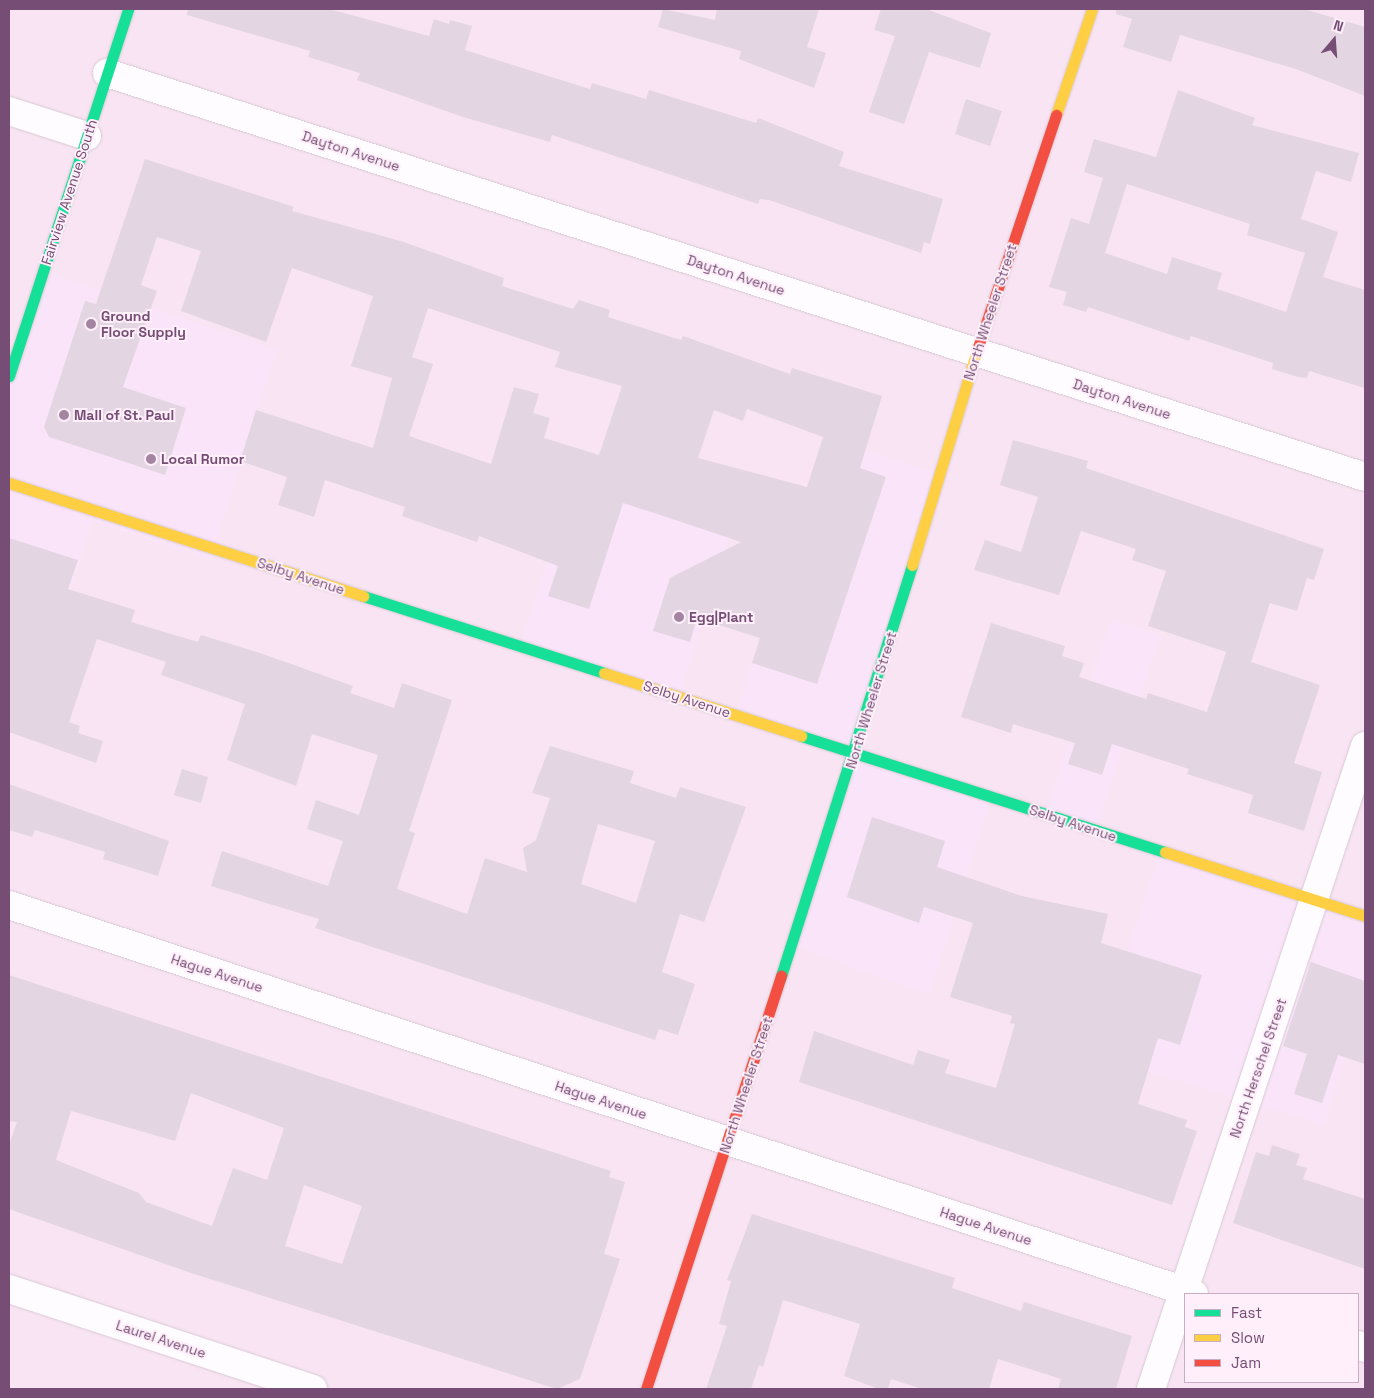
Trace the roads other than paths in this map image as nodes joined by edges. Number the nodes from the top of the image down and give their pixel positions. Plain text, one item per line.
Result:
1 (128, 9) edge
2 (1092, 9) edge
3 (107, 73) junction
4 (9, 111) edge
5 (87, 136) junction
6 (976, 352) junction
7 (9, 376) edge
8 (1365, 477) edge
9 (9, 483) edge
10 (1365, 746) edge
11 (855, 753) junction
12 (1315, 900) junction
13 (9, 905) edge
14 (1365, 916) edge
15 (728, 1141) junction
16 (9, 1289) edge
17 (1188, 1292) edge
18 (1184, 1302) edge
19 (312, 1389) edge
20 (646, 1389) edge
21 (1150, 1389) edge

1 - 3 street, Fairview Avenue South
2 - 6 street, North Wheeler Street
3 - 5 street, Fairview Avenue South
3 - 6 street, Dayton Avenue
4 - 5 street
5 - 7 street, Fairview Avenue South
6 - 8 street, Dayton Avenue
6 - 11 street, North Wheeler Street
9 - 11 street, Selby Avenue
10 - 12 street, North Herschel Street
11 - 12 street, Selby Avenue
11 - 15 street, North Wheeler Street
12 - 14 street, Selby Avenue
12 - 17 street, North Herschel Street
13 - 15 street, Hague Avenue
15 - 17 street, Hague Avenue
15 - 20 street, North Wheeler Street
16 - 19 street, Laurel Avenue
18 - 21 street, North Herschel Street

